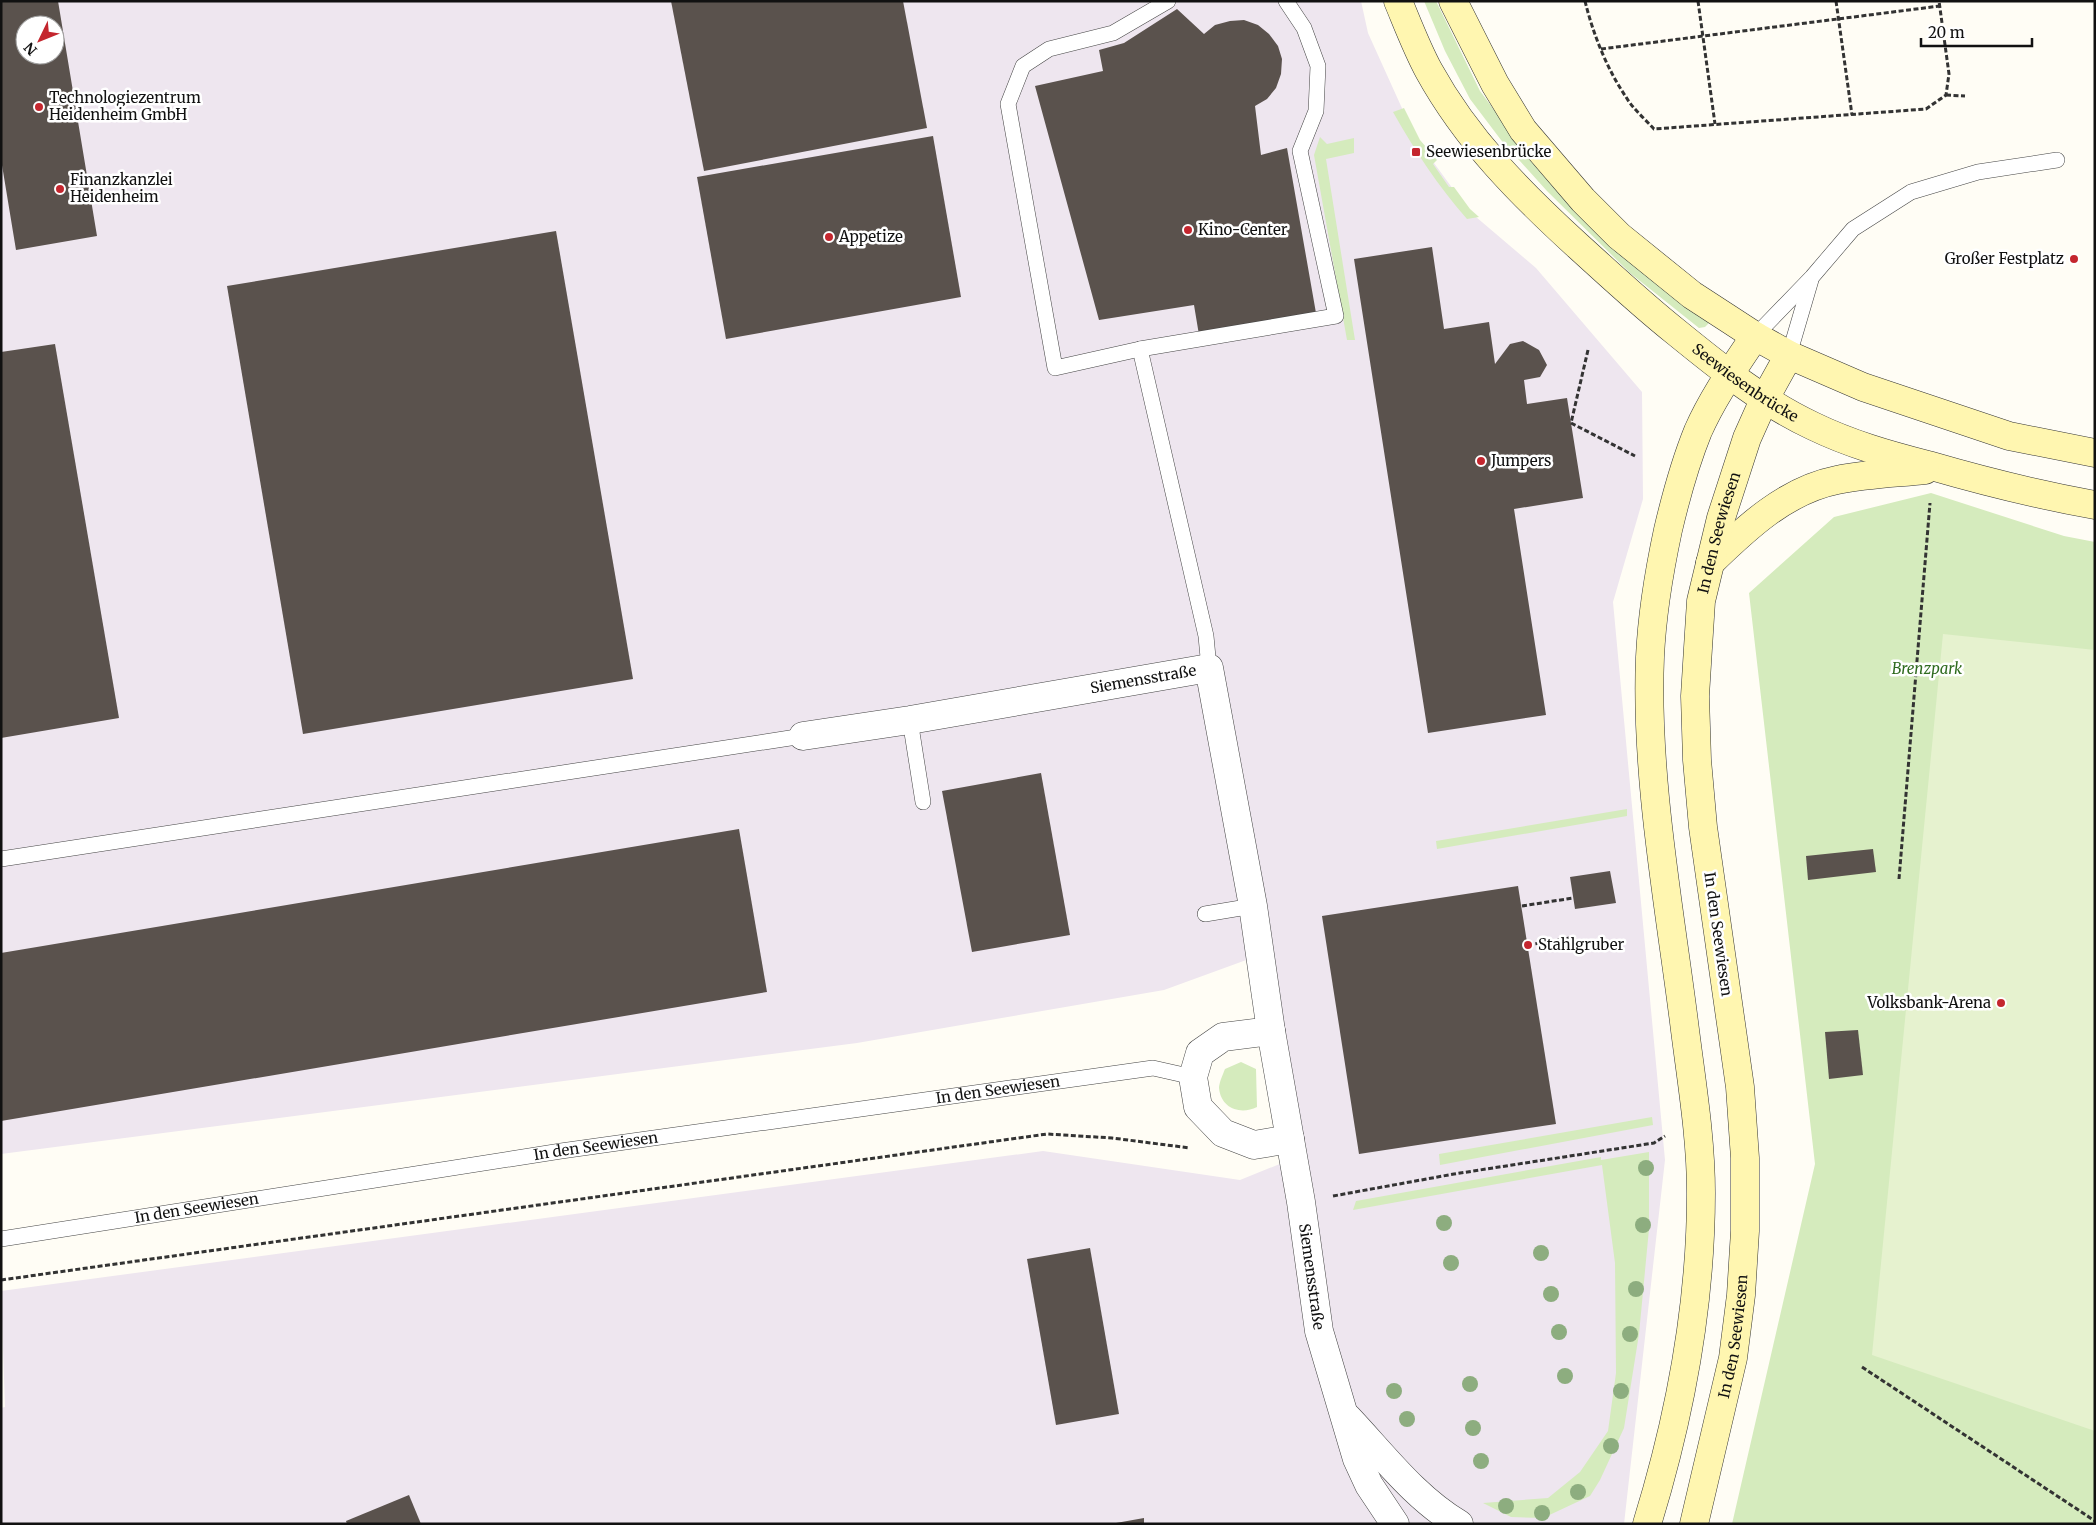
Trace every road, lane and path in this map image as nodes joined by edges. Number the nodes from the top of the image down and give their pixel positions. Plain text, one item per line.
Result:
1 (1168, 1) edge
2 (1286, 1) edge
3 (1398, 1) edge
4 (1453, 1) edge
5 (1586, 1) edge
6 (1698, 1) edge
7 (1836, 1) edge
8 (1939, 1) edge
9 (1940, 6) junction
10 (1838, 19) junction
11 (1703, 37) junction
12 (1602, 50) junction
13 (1946, 95) junction
14 (1965, 96) dead end
15 (1852, 115) junction
16 (1715, 124) junction
17 (2056, 160) dead end
18 (1812, 277) junction
19 (1755, 336) junction
20 (1140, 349) junction
21 (1588, 350) dead end
22 (1789, 355) junction
23 (1729, 375) junction
24 (1764, 400) junction
25 (2095, 452) edge
26 (1636, 456) dead end
27 (1940, 469) junction
28 (2095, 505) edge
29 (1709, 564) junction
30 (1209, 668) junction
31 (910, 720) junction
32 (803, 736) joint
33 (923, 802) dead end
34 (1, 859) edge
35 (1899, 879) dead end
36 (1573, 898) dead end
37 (1253, 906) junction
38 (1522, 906) dead end
39 (1205, 914) dead end
40 (1570, 938) dead end
41 (1528, 945) dead end
42 (1272, 1031) junction
43 (1193, 1077) junction
44 (1696, 1116) junction
45 (1290, 1139) junction
46 (1197, 1149) dead end
47 (1301, 1202) junction
48 (1, 1240) edge
49 (1, 1280) edge
50 (1862, 1366) dead end
51 (1343, 1412) junction
52 (2095, 1521) edge
53 (1394, 1524) edge
54 (1459, 1524) edge
55 (1647, 1524) edge
56 (1694, 1524) edge

1 - 20 lane
2 - 20 lane
3 - 23 street, Seewiesenbrücke
4 - 19 street
5 - 12 path
6 - 11 path
7 - 10 path
8 - 9 path
9 - 10 path
9 - 13 path
10 - 11 path
10 - 15 path
11 - 12 path
11 - 16 path
12 - 16 path
13 - 14 path
13 - 15 path
15 - 16 path
17 - 18 lane
18 - 19 lane
18 - 22 lane
19 - 22 street
19 - 23 street
20 - 30 lane
21 - 26 path
22 - 24 street, In den Seewiesen
22 - 25 street
23 - 24 street, Seewiesenbrücke
23 - 44 street
24 - 27 street, Seewiesenbrücke
24 - 29 street, In den Seewiesen
27 - 28 street, Seewiesenbrücke
27 - 29 street
27 - 35 path
29 - 56 street, In den Seewiesen
30 - 31 street, Siemensstraße
30 - 37 street, Siemensstraße
31 - 32 street, Siemensstraße
31 - 33 lane
32 - 34 lane
36 - 38 path
37 - 39 lane
37 - 42 street, Siemensstraße
40 - 41 path
42 - 43 street
42 - 45 street, Siemensstraße
43 - 45 street
43 - 48 lane, In den Seewiesen
44 - 47 path
44 - 55 street
45 - 47 street, Siemensstraße
46 - 49 path
47 - 51 street, Siemensstraße
50 - 52 path
51 - 53 street, Siemensstraße
51 - 54 street, Siemensstraße

